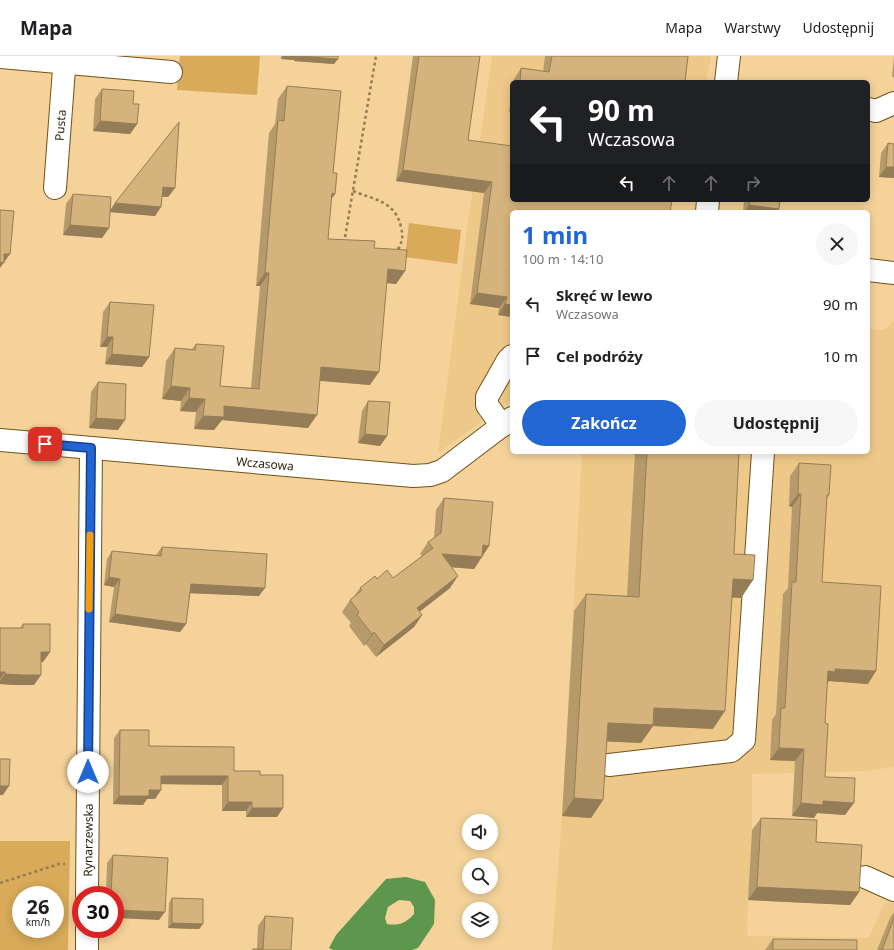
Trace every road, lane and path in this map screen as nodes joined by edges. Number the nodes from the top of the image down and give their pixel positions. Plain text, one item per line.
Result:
1 (0, 56) edge
2 (376, 56) edge
3 (729, 56) edge
4 (64, 59) edge
5 (171, 72) dead end
6 (726, 80) edge
7 (894, 103) edge
8 (870, 110) edge
9 (55, 188) dead end
10 (353, 191) junction
11 (343, 245) edge
12 (390, 252) edge
13 (870, 270) edge
14 (894, 273) edge
15 (510, 358) edge
16 (507, 422) edge
17 (0, 440) edge
18 (91, 448) junction
19 (763, 454) edge
20 (609, 765) dead end
21 (87, 863) junction
22 (865, 877) dead end
23 (0, 882) edge
24 (87, 886) edge
25 (894, 890) edge
26 (87, 938) edge
27 (87, 950) edge

1 - 4 street
2 - 10 path
3 - 6 street
4 - 5 street
4 - 9 street, Pusta
7 - 8 street
10 - 11 path
10 - 12 path
13 - 14 street
15 - 16 street
16 - 18 street, Wczasowa
17 - 18 street, Wczasowa
18 - 21 street, Rynarzewska
19 - 20 street
21 - 23 path
21 - 24 street, Rynarzewska
22 - 25 street
26 - 27 street

